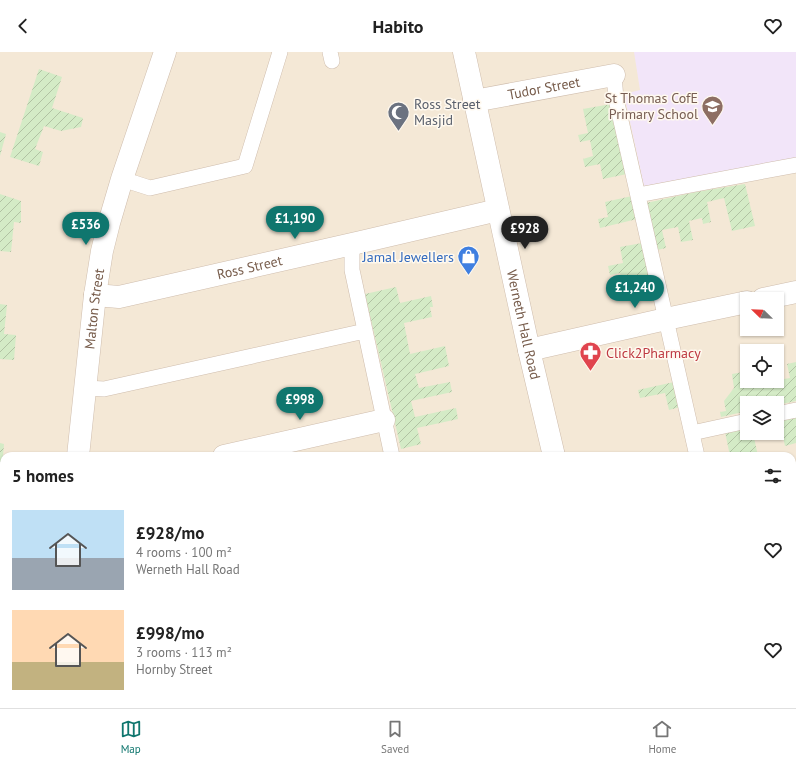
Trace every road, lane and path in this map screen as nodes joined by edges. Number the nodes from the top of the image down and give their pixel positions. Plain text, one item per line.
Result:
1 (165, 52) edge
2 (280, 52) edge
3 (464, 52) edge
4 (614, 75) joint
5 (474, 101) junction
6 (796, 165) edge
7 (122, 179) junction
8 (638, 195) junction
9 (498, 210) junction
10 (352, 244) junction
11 (796, 292) edge
12 (95, 295) junction
13 (784, 295) edge
14 (740, 303) edge
15 (666, 319) junction
16 (364, 331) junction
17 (529, 350) junction
18 (85, 388) junction
19 (796, 410) edge
20 (784, 413) edge
21 (384, 420) junction
22 (740, 423) edge
23 (692, 433) junction
24 (78, 452) edge
25 (242, 452) edge
26 (391, 452) edge
27 (553, 452) edge
28 (696, 452) edge

1 - 7 street, Malton Street
2 - 7 lane
3 - 5 street, Werneth Hall Road
4 - 5 street, Tudor Street
4 - 8 lane
5 - 9 street, Werneth Hall Road
6 - 8 lane
7 - 12 street, Malton Street
8 - 15 lane
9 - 10 street, Ross Street
9 - 17 street, Werneth Hall Road
10 - 12 street, Ross Street
10 - 16 lane
11 - 13 street
12 - 18 street, Malton Street
14 - 15 street
15 - 17 street
15 - 23 lane
16 - 18 lane
16 - 21 lane
17 - 27 street, Werneth Hall Road
18 - 24 street, Malton Street
19 - 20 lane
21 - 25 street
21 - 26 lane
22 - 23 lane
23 - 28 lane

